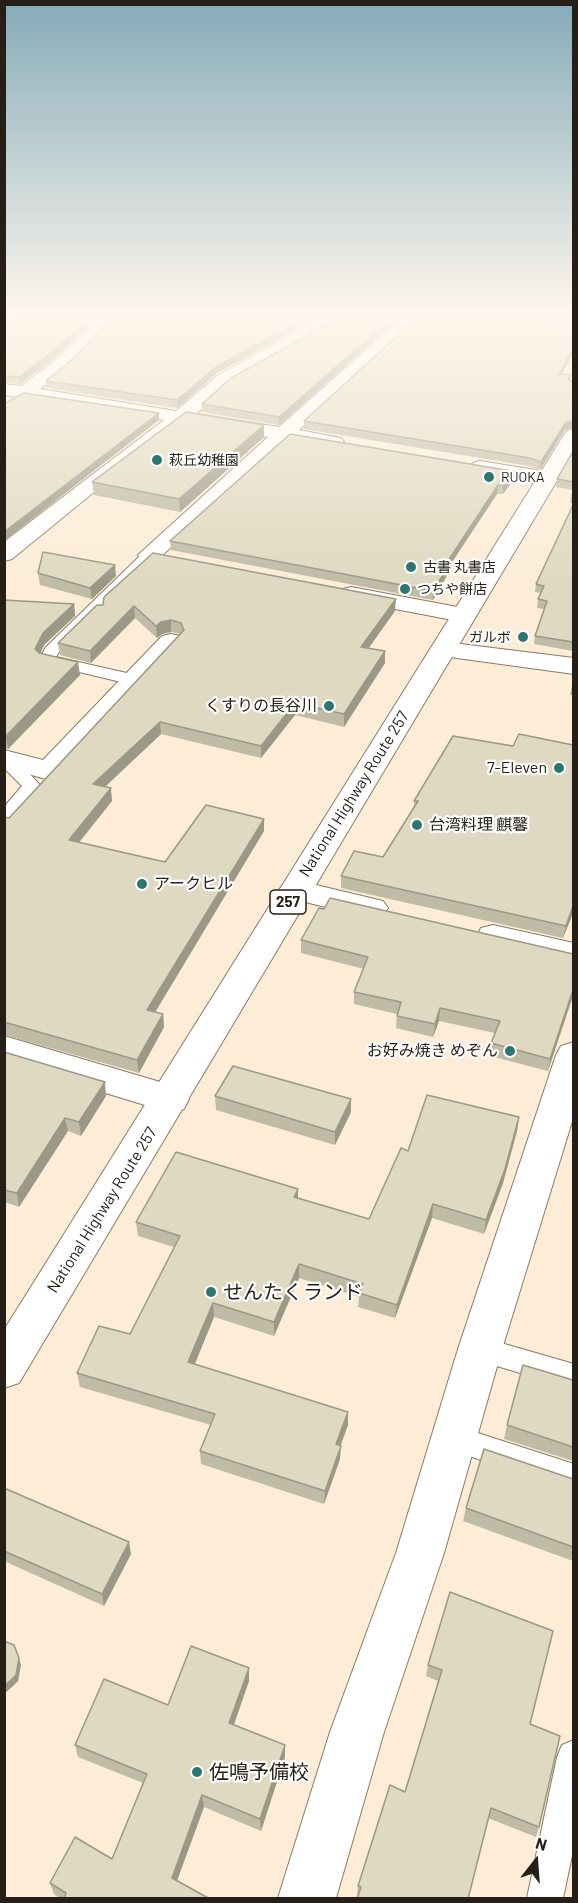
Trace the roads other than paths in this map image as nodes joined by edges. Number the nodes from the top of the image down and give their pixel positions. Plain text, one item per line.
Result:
1 (108, 407) edge
2 (193, 407) edge
3 (312, 407) edge
4 (182, 416) junction
5 (283, 433) junction
6 (573, 435) edge
7 (350, 445) edge
8 (462, 464) edge
9 (545, 481) junction
10 (4, 555) edge
11 (149, 555) junction
12 (182, 561) edge
13 (327, 590) edge
14 (73, 606) edge
15 (96, 607) junction
16 (463, 615) junction
17 (171, 641) edge
18 (444, 651) junction
19 (573, 666) edge
20 (134, 680) junction
21 (9, 759) edge
22 (4, 820) edge
23 (295, 890) junction
24 (399, 915) edge
25 (469, 930) edge
26 (573, 954) edge
27 (4, 1049) edge
28 (573, 1055) edge
29 (171, 1099) junction
30 (480, 1349) junction
31 (4, 1369) edge
32 (573, 1377) edge
33 (453, 1438) junction
34 (573, 1478) edge
35 (573, 1757) edge
36 (307, 1899) edge
37 (545, 1899) edge

1 - 4 main road
2 - 4 main road
3 - 5 main road
4 - 5 main road
4 - 10 main road
5 - 7 main road
5 - 11 main road
6 - 9 main road, National Highway Route 257 / 257
8 - 9 main road
9 - 16 main road, National Highway Route 257 / 257
11 - 12 main road
11 - 15 lane
13 - 16 main road
14 - 15 lane
15 - 20 lane
16 - 18 main road, National Highway Route 257 / 257
17 - 20 main road
18 - 19 main road
18 - 23 main road, National Highway Route 257 / 257
20 - 21 main road
21 - 22 lane
23 - 24 main road
23 - 29 main road, National Highway Route 257 / 257
25 - 26 main road
27 - 29 main road
28 - 30 main road
29 - 31 main road, National Highway Route 257 / 257
30 - 32 lane
30 - 33 main road
33 - 34 lane
33 - 36 main road
35 - 37 lane

